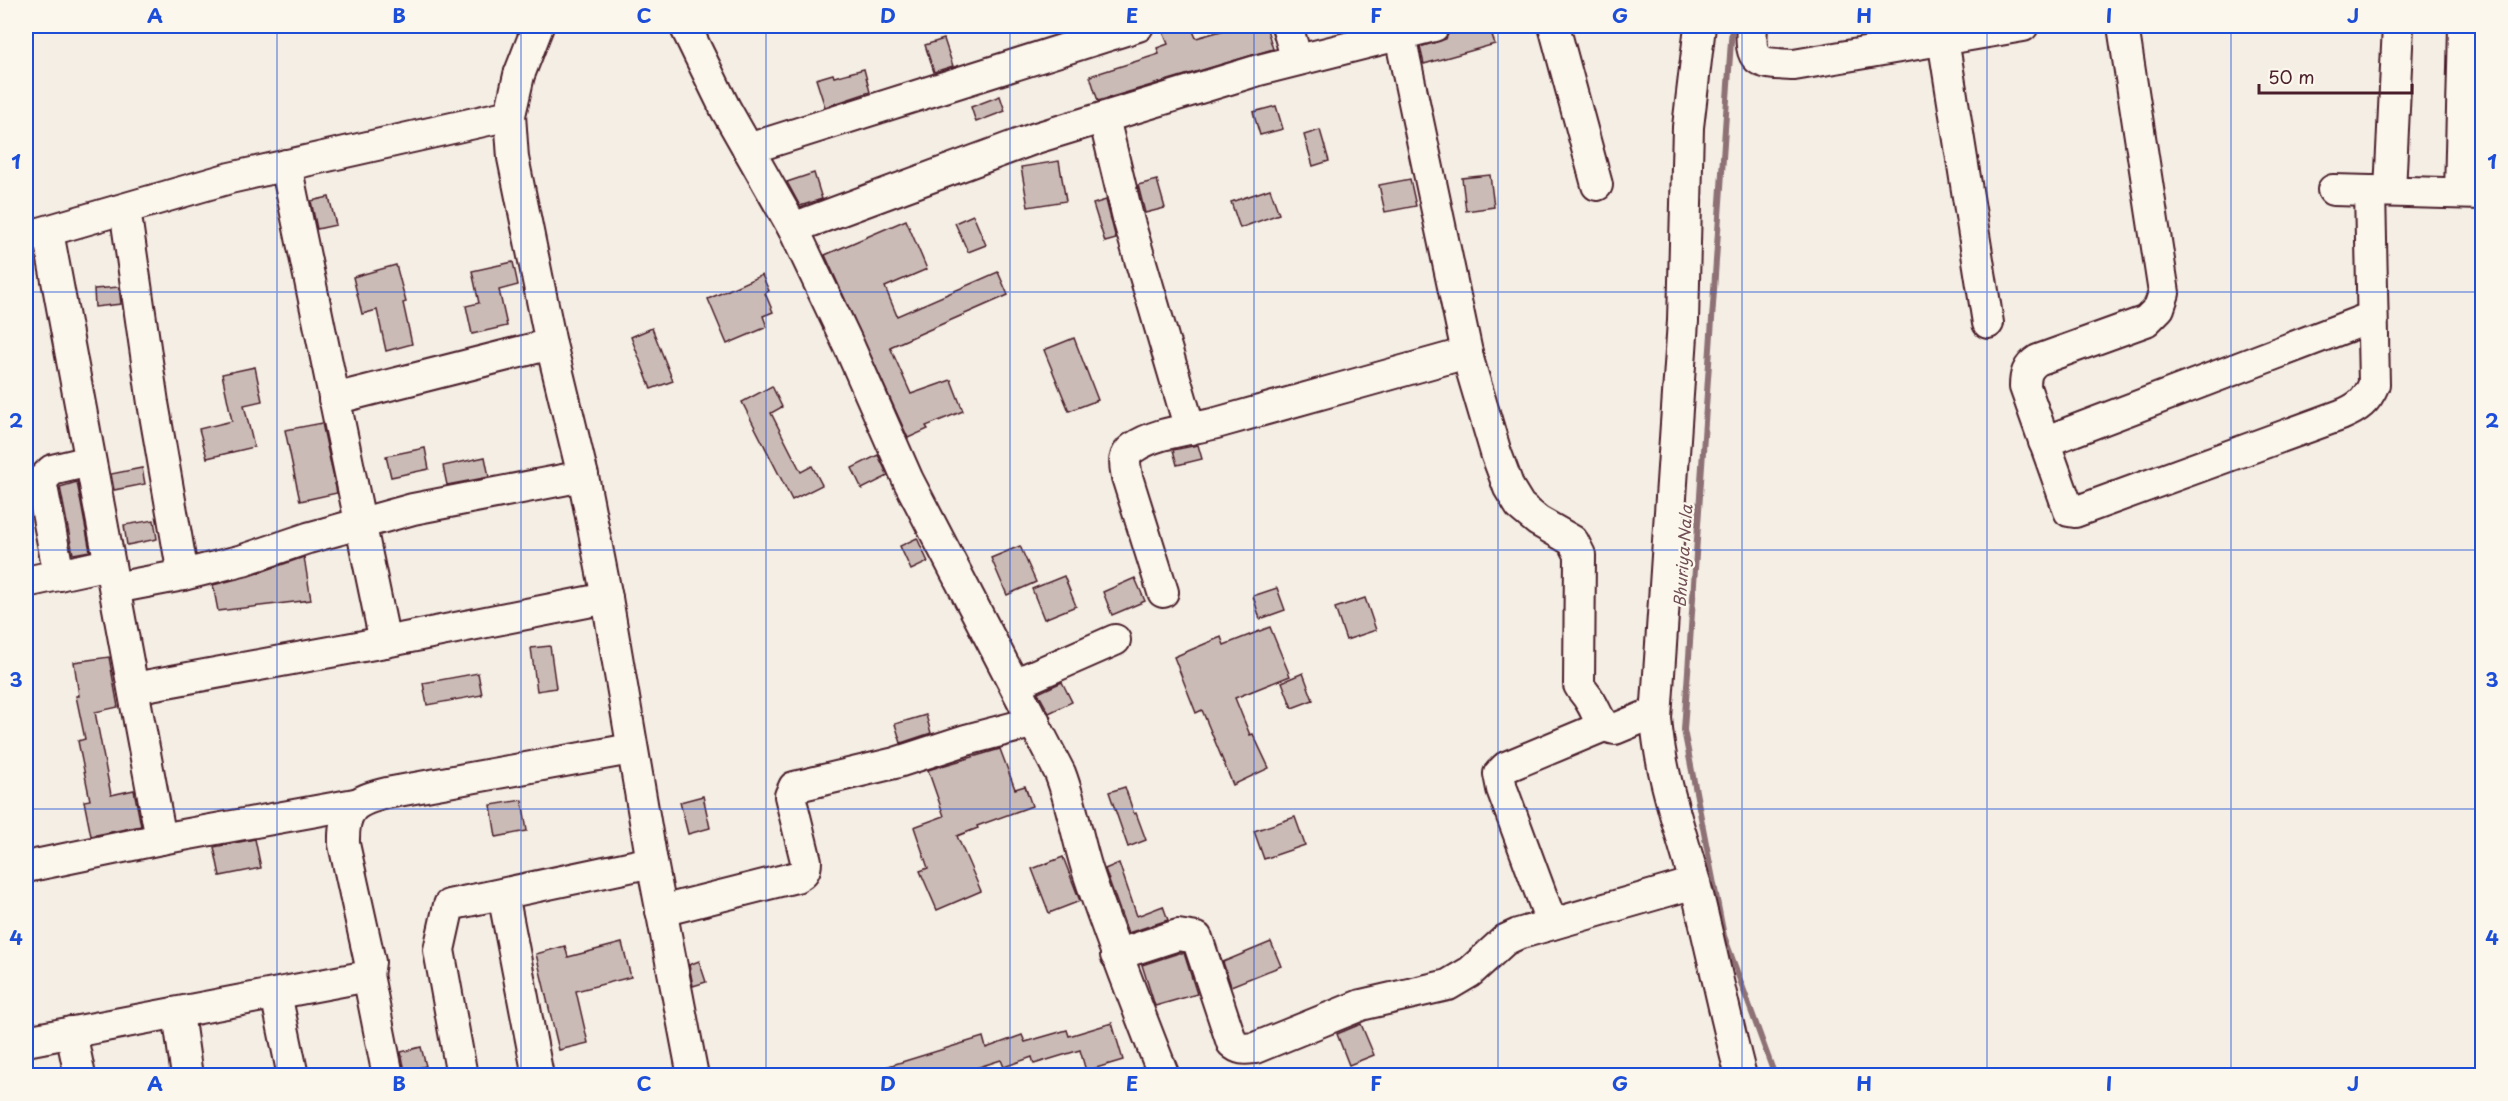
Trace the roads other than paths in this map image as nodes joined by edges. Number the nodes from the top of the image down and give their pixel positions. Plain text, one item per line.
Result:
1 (538, 26) edge
2 (685, 26) edge
3 (1138, 26) edge
4 (1287, 26) edge
5 (1434, 26) edge
6 (1554, 26) edge
7 (1700, 26) edge
8 (1752, 26) edge
9 (2023, 26) edge
10 (2123, 26) edge
11 (2398, 26) edge
12 (2464, 26) edge
13 (1400, 36) junction
14 (1943, 39) junction
15 (1297, 60) junction
16 (510, 115) junction
17 (1104, 118) junction
18 (748, 149) junction
19 (286, 165) junction
20 (1597, 185) dead end
21 (2333, 190) dead end
22 (2380, 191) junction
23 (2471, 194) edge
24 (125, 210) junction
25 (793, 228) junction
26 (37, 235) edge
27 (2372, 318) junction
28 (1988, 323) dead end
29 (551, 344) junction
30 (1467, 353) junction
31 (334, 399) junction
32 (1190, 429) junction
33 (2044, 442) junction
34 (90, 461) junction
35 (583, 476) junction
36 (362, 522) junction
37 (59, 575) junction
38 (183, 575) junction
39 (112, 576) junction
40 (26, 582) edge
41 (1163, 592) dead end
42 (608, 597) junction
43 (1115, 640) dead end
44 (385, 642) junction
45 (1015, 684) junction
46 (134, 688) junction
47 (1656, 712) junction
48 (1035, 723) junction
49 (1604, 726) junction
50 (632, 749) junction
51 (355, 804) junction
52 (161, 839) junction
53 (652, 862) junction
54 (26, 867) edge
55 (1695, 883) junction
56 (503, 894) junction
57 (661, 912) junction
58 (1552, 924) junction
59 (1116, 955) junction
60 (368, 975) junction
61 (276, 994) junction
62 (178, 1013) junction
63 (71, 1032) junction
64 (26, 1041) edge
65 (80, 1076) edge
66 (187, 1076) edge
67 (293, 1076) edge
68 (388, 1076) edge
69 (462, 1076) edge
70 (538, 1076) edge
71 (693, 1076) edge
72 (1164, 1076) edge
73 (1741, 1076) edge

1 - 16 street
2 - 18 street
3 - 18 street
4 - 15 street
5 - 13 street
6 - 20 street
7 - 47 street
8 - 14 street
9 - 14 street
10 - 33 street
11 - 22 street
12 - 23 street
13 - 15 street
13 - 30 street
14 - 28 street
15 - 17 street
16 - 19 street
16 - 29 street
17 - 25 street
17 - 32 street
18 - 25 street
19 - 24 street
19 - 31 street
21 - 22 street
22 - 23 street
22 - 27 street
24 - 26 street
24 - 38 street
25 - 45 street
26 - 34 street
27 - 33 street
27 - 33 street
29 - 31 street
29 - 35 street
30 - 32 street
30 - 49 street
31 - 36 street
32 - 41 street
34 - 37 street
34 - 39 street
35 - 36 street
35 - 42 street
36 - 38 street
36 - 44 street
37 - 39 street
37 - 40 street
38 - 39 street
39 - 46 street
42 - 44 street
42 - 50 street
43 - 45 street
44 - 46 street
45 - 48 street
46 - 52 street
47 - 49 street
47 - 55 street
48 - 57 street
48 - 59 street
49 - 58 street
50 - 51 street
50 - 53 street
51 - 52 street
51 - 60 street
52 - 54 street
53 - 56 street
53 - 57 street
55 - 58 street
55 - 73 street
56 - 69 street
56 - 70 street
57 - 71 street
58 - 59 street
59 - 72 street
60 - 61 street
60 - 68 street
61 - 62 street
61 - 67 street
62 - 63 street
62 - 66 street
63 - 64 street
63 - 65 street

